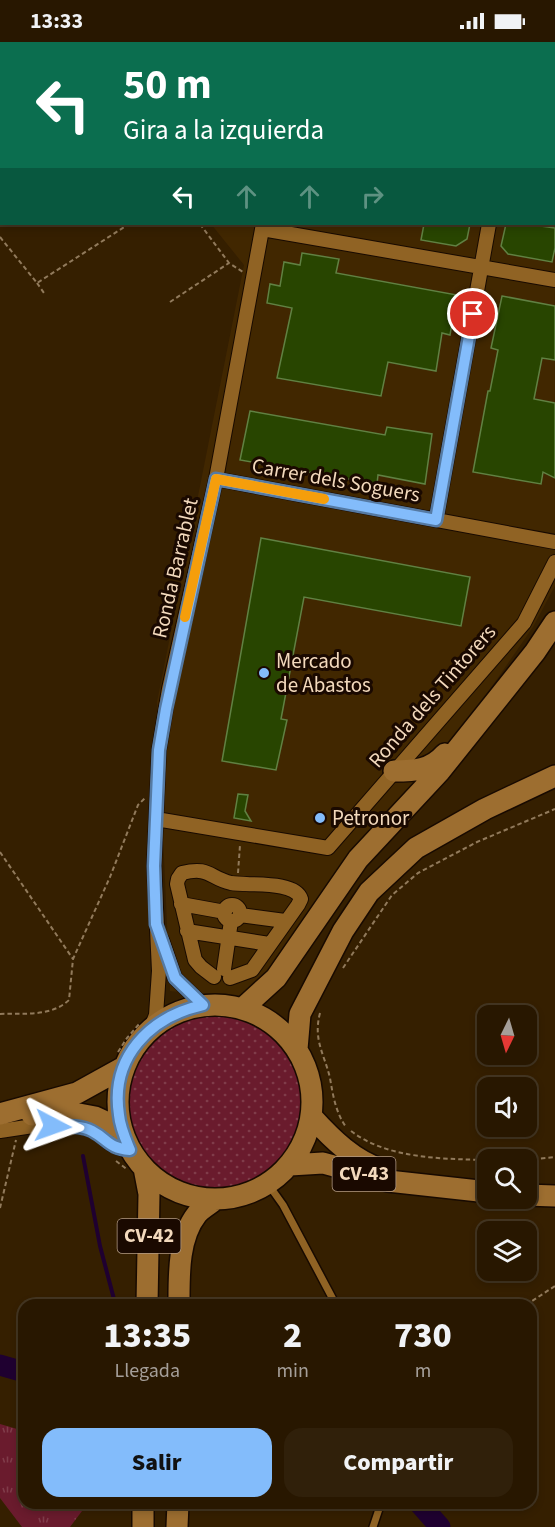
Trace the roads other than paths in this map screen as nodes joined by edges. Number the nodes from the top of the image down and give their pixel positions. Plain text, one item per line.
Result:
1 (489, 225) edge
2 (262, 226) edge
3 (481, 268) junction
4 (555, 280) edge
5 (216, 479) junction
6 (436, 520) junction
7 (555, 542) edge
8 (555, 562) edge
9 (555, 622) edge
10 (535, 652) junction
11 (394, 771) junction
12 (555, 776) edge
13 (156, 819) junction
14 (237, 884) junction
15 (181, 904) junction
16 (232, 913) junction
17 (285, 921) junction
18 (156, 924) junction
19 (187, 931) junction
20 (228, 938) junction
21 (268, 944) junction
22 (222, 974) junction
23 (203, 1005) junction
24 (242, 1008) junction
25 (151, 1028) junction
26 (297, 1049) junction
27 (124, 1067) junction
28 (0, 1115) edge
29 (312, 1117) junction
30 (121, 1129) junction
31 (0, 1131) edge
32 (130, 1150) junction
33 (290, 1165) junction
34 (144, 1168) junction
35 (268, 1184) junction
36 (439, 1187) junction
37 (477, 1191) edge
38 (537, 1195) edge
39 (555, 1196) edge
40 (216, 1200) junction
41 (147, 1299) edge
42 (179, 1299) edge
43 (333, 1299) edge
44 (143, 1509) edge
45 (177, 1509) edge
46 (379, 1509) edge
47 (142, 1527) edge
48 (177, 1527) edge
49 (373, 1527) edge

1 - 3 street
2 - 3 street
2 - 5 street, Ronda Barrablet
3 - 4 street
3 - 6 street
5 - 6 street, Carrer dels Soguers
5 - 13 street, Ronda Barrablet
6 - 7 street, Carrer dels Soguers
8 - 11 street, Ronda dels Tintorers
9 - 10 main road
10 - 11 main road
10 - 24 main road
11 - 13 street, Ronda dels Tintorers
12 - 26 main road
13 - 18 street, Ronda Barrablet
14 - 15 street
14 - 16 street
14 - 17 street
15 - 16 street
15 - 19 street
16 - 17 street
16 - 20 street
17 - 21 street
18 - 23 street
18 - 25 street, Ronda Barrablet
19 - 20 street
19 - 22 street
20 - 21 street
20 - 22 street
21 - 22 street
23 - 24 main road
23 - 25 main road
24 - 26 main road
25 - 27 main road
26 - 29 main road
27 - 28 main road
27 - 30 main road
28 - 30 main road
29 - 33 main road
29 - 36 main road, CV-43
30 - 32 main road
31 - 32 street
32 - 34 main road
33 - 35 main road
33 - 36 main road, CV-43
34 - 40 main road
34 - 41 main road, CV-42
35 - 40 main road
35 - 43 lane
36 - 37 main road, CV-43
38 - 39 main road
40 - 42 main road, CV-42
44 - 47 main road
45 - 48 main road
46 - 49 lane

